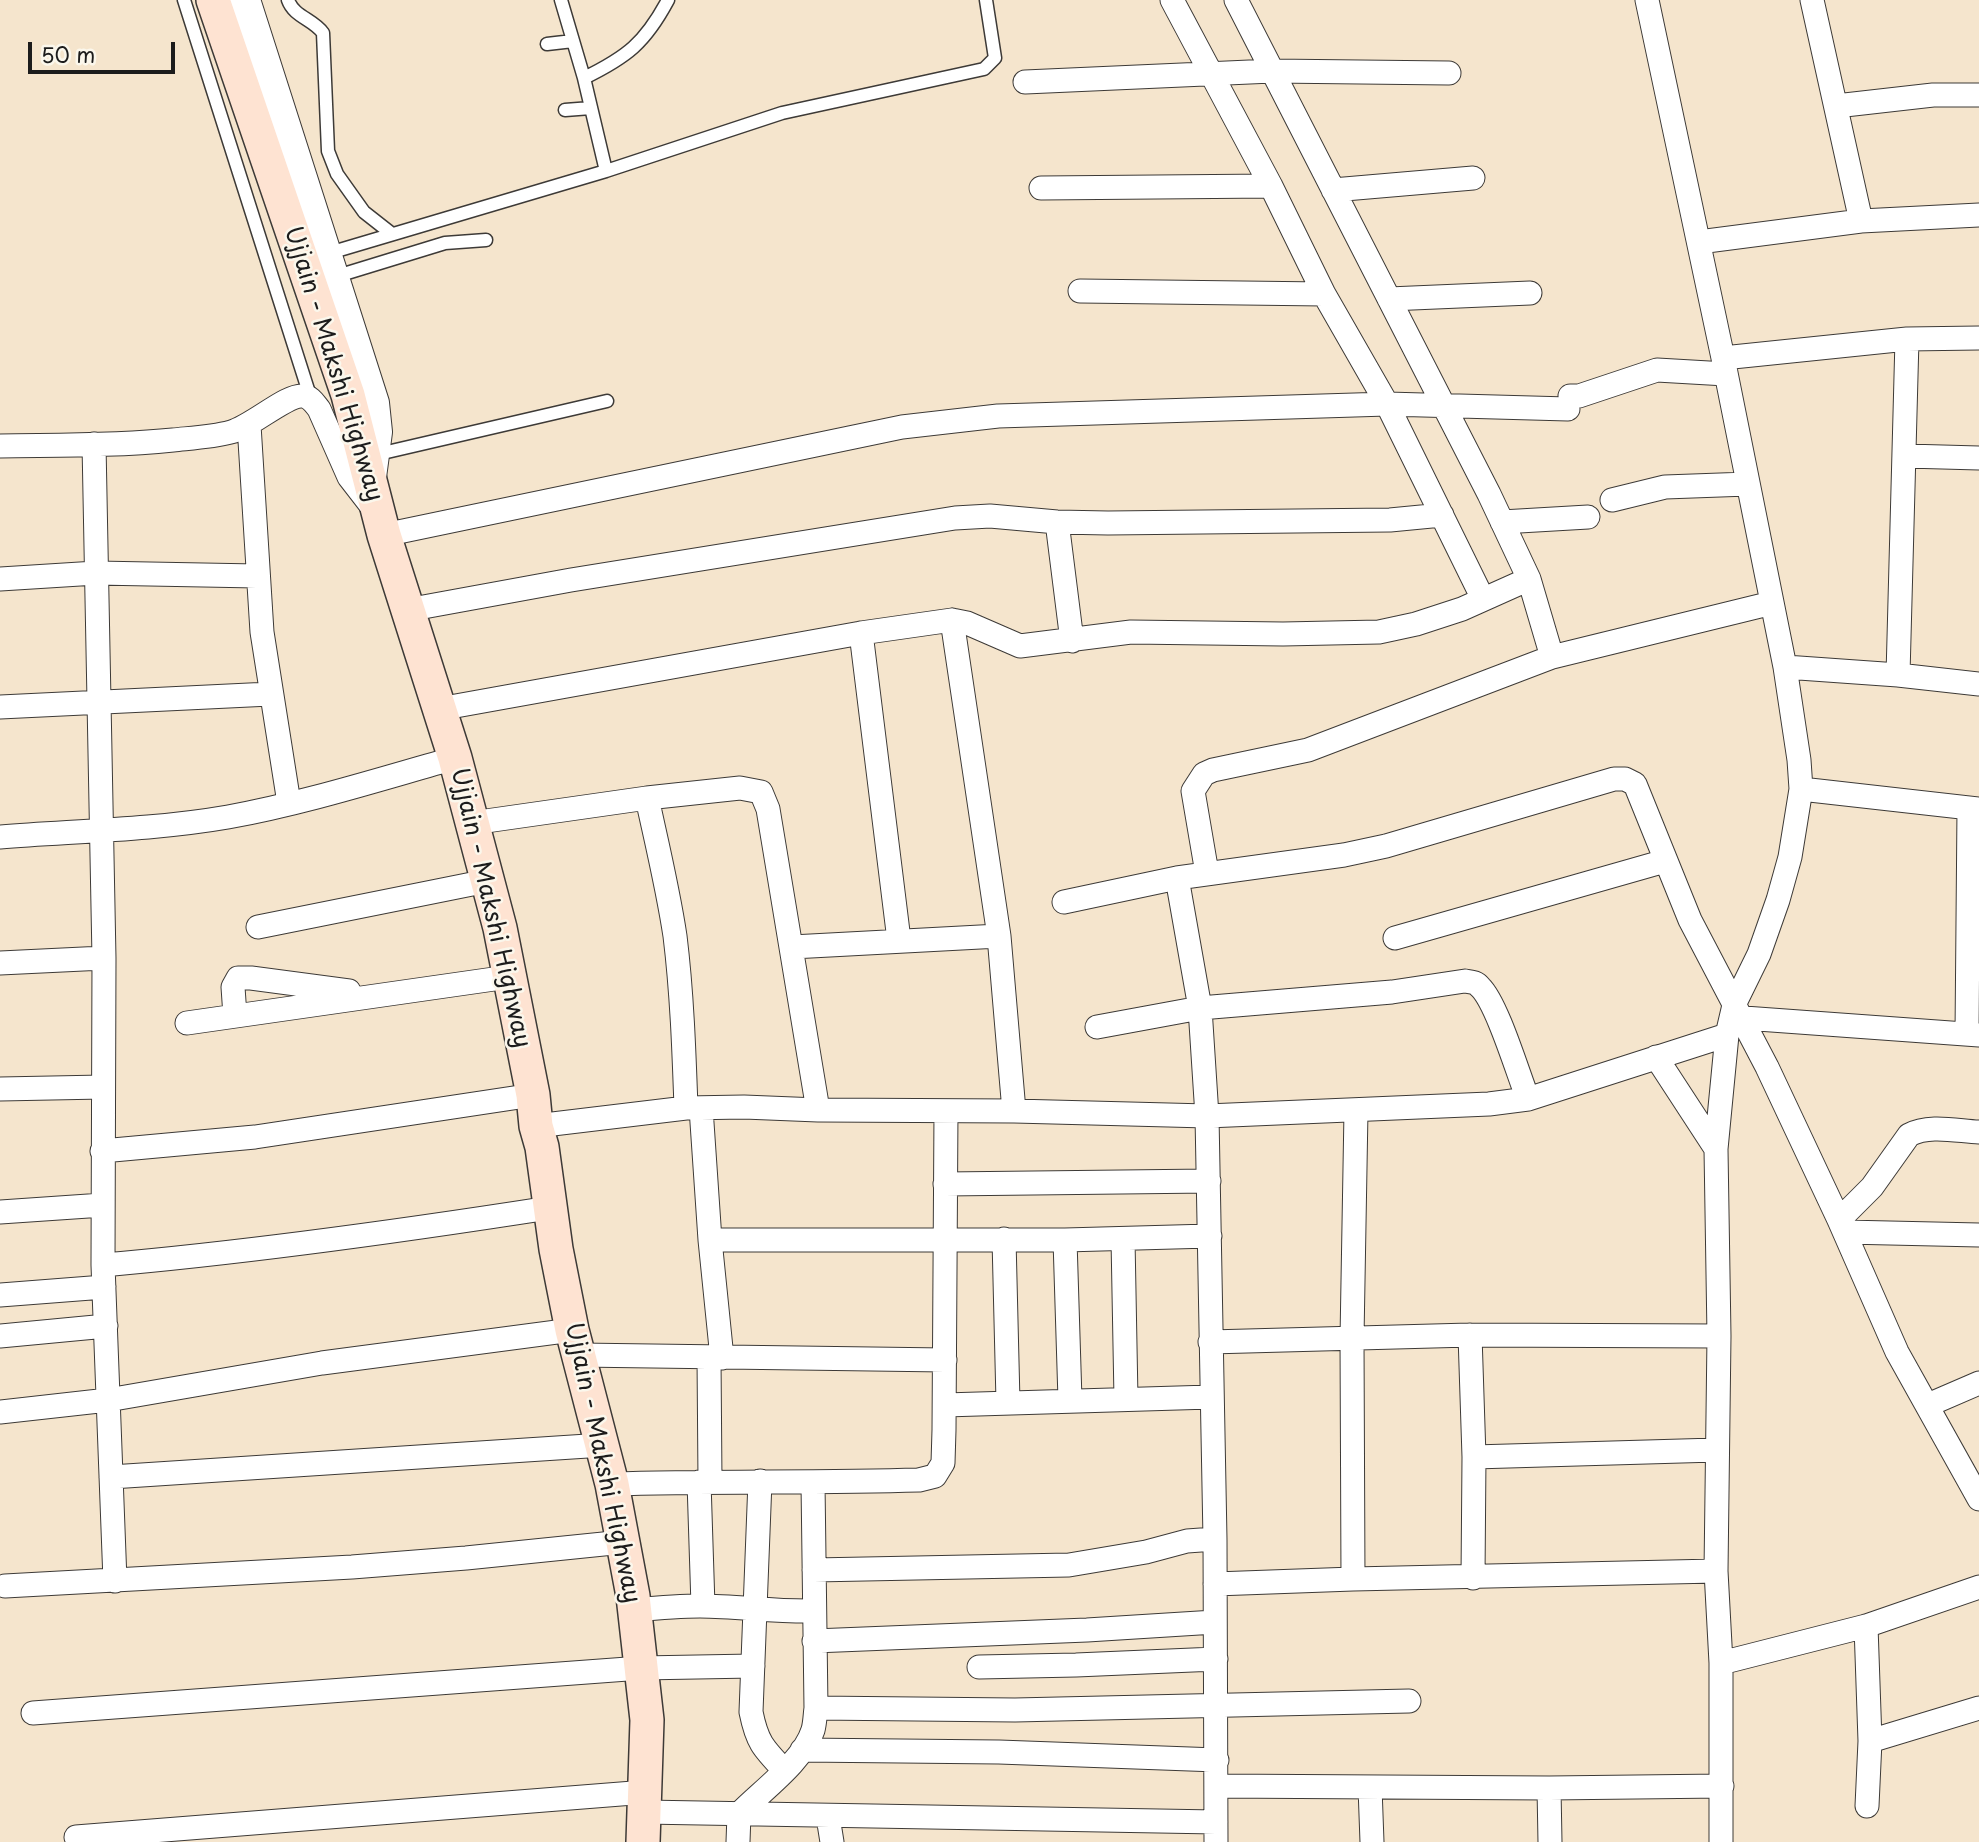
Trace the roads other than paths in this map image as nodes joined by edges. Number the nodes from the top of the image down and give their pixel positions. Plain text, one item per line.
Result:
1 (184, 0) edge
2 (214, 0) edge
3 (245, 0) edge
4 (288, 0) edge
5 (561, 0) edge
6 (668, 0) edge
7 (986, 0) edge
8 (1172, 0) edge
9 (1236, 0) edge
10 (1647, 0) edge
11 (1812, 0) edge
12 (573, 41) junction
13 (547, 44) dead end
14 (1272, 71) junction
15 (1449, 73) dead end
16 (1212, 75) junction
17 (584, 78) junction
18 (1025, 82) dead end
19 (1979, 94) edge
20 (1836, 106) junction
21 (591, 108) junction
22 (565, 110) dead end
23 (606, 170) junction
24 (1473, 178) dead end
25 (1271, 186) junction
26 (1041, 188) dead end
27 (1334, 190) junction
28 (1979, 215) edge
29 (1861, 221) junction
30 (392, 234) junction
31 (486, 240) dead end
32 (1699, 242) junction
33 (330, 265) junction
34 (1080, 291) dead end
35 (1530, 293) dead end
36 (1324, 294) junction
37 (1389, 299) junction
38 (1979, 338) edge
39 (1907, 339) junction
40 (1725, 366) junction
41 (312, 399) junction
42 (607, 401) dead end
43 (1387, 404) junction
44 (1443, 404) junction
45 (249, 425) junction
46 (94, 444) junction
47 (0, 446) edge
48 (1906, 456) junction
49 (1979, 458) edge
50 (372, 468) junction
51 (1748, 484) junction
52 (1612, 500) dead end
53 (1441, 515) junction
54 (1588, 517) dead end
55 (1057, 522) junction
56 (1502, 522) junction
57 (382, 525) junction
58 (96, 573) junction
59 (257, 576) junction
60 (0, 579) edge
61 (1529, 579) junction
62 (1483, 599) junction
63 (1772, 603) junction
64 (407, 610) junction
65 (952, 620) junction
66 (861, 633) junction
67 (1072, 641) junction
68 (1552, 657) junction
69 (1785, 667) junction
70 (1898, 675) junction
71 (1979, 684) edge
72 (270, 694) junction
73 (98, 702) junction
74 (0, 707) edge
75 (439, 709) junction
76 (455, 758) junction
77 (1801, 789) junction
78 (647, 798) junction
79 (289, 803) junction
80 (1974, 809) edge
81 (472, 823) junction
82 (102, 829) junction
83 (0, 837) edge
84 (1665, 861) junction
85 (1207, 873) junction
86 (1177, 878) junction
87 (487, 881) junction
88 (1064, 902) dead end
89 (258, 927) dead end
90 (999, 936) junction
91 (1395, 938) dead end
92 (900, 940) junction
93 (1974, 940) edge
94 (792, 947) junction
95 (104, 958) junction
96 (0, 962) edge
97 (508, 977) junction
98 (380, 994) junction
99 (1200, 1008) junction
100 (1739, 1012) junction
101 (235, 1016) junction
102 (187, 1023) dead end
103 (1097, 1027) dead end
104 (1727, 1035) junction
105 (1973, 1035) edge
106 (1656, 1057) junction
107 (103, 1087) junction
108 (0, 1089) edge
109 (1528, 1099) junction
110 (694, 1108) junction
111 (818, 1110) junction
112 (534, 1111) junction
113 (946, 1111) junction
114 (1014, 1111) junction
115 (1356, 1111) junction
116 (1207, 1116) junction
117 (1979, 1132) edge
118 (1716, 1149) junction
119 (102, 1151) junction
120 (1209, 1181) junction
121 (945, 1184) junction
122 (103, 1205) junction
123 (549, 1208) junction
124 (0, 1212) edge
125 (1842, 1226) junction
126 (1979, 1235) edge
127 (1210, 1236) junction
128 (1004, 1238) junction
129 (945, 1239) junction
130 (1123, 1239) junction
131 (710, 1240) junction
132 (1065, 1240) junction
133 (104, 1276) junction
134 (0, 1295) edge
135 (106, 1326) junction
136 (1470, 1335) junction
137 (0, 1336) edge
138 (1719, 1336) junction
139 (1352, 1338) junction
140 (576, 1342) junction
141 (1210, 1342) junction
142 (715, 1357) junction
143 (945, 1360) junction
144 (1979, 1383) edge
145 (1211, 1397) junction
146 (1126, 1399) junction
147 (108, 1400) junction
148 (1070, 1401) junction
149 (1008, 1402) junction
150 (945, 1405) junction
151 (1928, 1405) junction
152 (0, 1412) edge
153 (603, 1445) junction
154 (1716, 1450) junction
155 (1474, 1457) junction
156 (111, 1477) junction
157 (760, 1481) junction
158 (705, 1482) junction
159 (813, 1483) junction
160 (612, 1484) junction
161 (1979, 1499) edge
162 (1215, 1539) junction
163 (623, 1542) junction
164 (814, 1570) junction
165 (1716, 1571) junction
166 (1473, 1578) junction
167 (1353, 1579) junction
168 (115, 1581) junction
169 (1215, 1584) junction
170 (5, 1586) dead end
171 (1979, 1587) edge
172 (703, 1606) junction
173 (755, 1610) junction
174 (635, 1611) junction
175 (814, 1611) junction
176 (1215, 1622) junction
177 (1866, 1626) junction
178 (814, 1641) junction
179 (1216, 1659) junction
180 (1721, 1663) junction
181 (753, 1665) junction
182 (979, 1667) dead end
183 (641, 1668) junction
184 (1409, 1701) dead end
185 (1216, 1707) junction
186 (1979, 1707) edge
187 (816, 1708) junction
188 (33, 1713) dead end
189 (1870, 1741) junction
190 (802, 1750) junction
191 (1217, 1760) junction
192 (784, 1770) junction
193 (1216, 1786) junction
194 (1722, 1786) junction
195 (1370, 1787) junction
196 (1549, 1788) junction
197 (1867, 1806) dead end
198 (739, 1814) junction
199 (644, 1815) edge
200 (828, 1817) junction
201 (1216, 1832) edge
202 (76, 1838) dead end
203 (738, 1842) edge
204 (832, 1842) edge
205 (1372, 1842) edge
206 (1550, 1842) edge
207 (1721, 1842) edge

1 - 41 lane
2 - 50 main road, Ujjain - Makshi Highway
3 - 33 street
4 - 30 lane
5 - 12 lane
6 - 17 lane
7 - 23 lane
8 - 16 street
9 - 14 street
10 - 32 street
11 - 20 street
12 - 13 lane
12 - 17 lane
14 - 15 street
14 - 16 street
14 - 27 street
16 - 18 street
16 - 25 street
17 - 21 lane
19 - 20 street
20 - 29 street
21 - 22 lane
21 - 23 lane
23 - 30 lane
24 - 27 street
25 - 26 street
25 - 36 street
27 - 37 street
28 - 29 street
29 - 32 street
30 - 33 lane
31 - 33 lane
32 - 40 street
33 - 50 street
34 - 36 street
35 - 37 street
36 - 43 street
37 - 44 street
38 - 39 street
39 - 40 street
39 - 48 street
40 - 44 street
40 - 51 street
41 - 45 street
41 - 57 street
42 - 50 lane
43 - 44 street
43 - 53 street
43 - 57 street
44 - 56 street
45 - 46 street
45 - 59 street
46 - 47 street
46 - 58 street
48 - 49 street
48 - 70 street
50 - 57 main road, Ujjain - Makshi Highway
51 - 52 street
51 - 63 street
53 - 55 street
53 - 62 street
54 - 56 street
55 - 64 street
55 - 67 street
56 - 61 street
57 - 64 main road, Ujjain - Makshi Highway
58 - 59 street
58 - 60 street
58 - 73 street
59 - 72 street
61 - 62 street
61 - 68 street
62 - 67 street
63 - 68 street
63 - 69 street
64 - 75 main road, Ujjain - Makshi Highway
65 - 66 street
65 - 67 street
65 - 90 street
66 - 75 street
66 - 92 street
68 - 85 street
69 - 70 street
69 - 77 street
70 - 71 street
72 - 73 street
72 - 79 street
73 - 74 street
73 - 82 street
75 - 76 main road, Ujjain - Makshi Highway
76 - 79 street
76 - 81 main road, Ujjain - Makshi Highway
77 - 80 street
77 - 100 street
78 - 81 street
78 - 94 street
78 - 110 street
79 - 82 street
80 - 93 street
81 - 87 main road, Ujjain - Makshi Highway
82 - 83 street
82 - 95 street
84 - 85 street
84 - 91 street
84 - 100 street
85 - 86 street
86 - 88 street
86 - 99 street
87 - 89 street
87 - 97 main road, Ujjain - Makshi Highway
90 - 92 street
90 - 114 street
92 - 94 street
93 - 105 street
94 - 111 street
95 - 96 street
95 - 107 street
97 - 98 street
97 - 112 main road, Ujjain - Makshi Highway
98 - 101 street
98 - 101 street
99 - 103 street
99 - 109 street
99 - 116 street
100 - 104 street
100 - 105 street
100 - 125 street
101 - 102 street
104 - 106 street
104 - 118 street
106 - 109 street
106 - 118 street
107 - 108 street
107 - 119 street
109 - 115 street
110 - 111 street
110 - 112 street
110 - 131 street
111 - 113 street
112 - 119 street
112 - 123 main road, Ujjain - Makshi Highway
113 - 114 street
113 - 121 street
114 - 116 street
115 - 116 street
115 - 139 street
116 - 120 street
117 - 125 street
118 - 138 street
119 - 122 street
120 - 121 street
120 - 127 street
121 - 129 street
122 - 124 street
122 - 133 street
123 - 133 street
123 - 140 main road, Ujjain - Makshi Highway
125 - 126 street
125 - 151 street
127 - 130 street
127 - 141 street
128 - 129 street
128 - 132 street
128 - 149 street
129 - 131 street
129 - 143 street
130 - 132 street
130 - 146 street
131 - 142 street
132 - 148 street
133 - 134 street
133 - 135 street
135 - 137 street
135 - 147 street
136 - 138 street
136 - 139 street
136 - 155 street
138 - 154 street
139 - 141 street
139 - 167 street
140 - 142 street
140 - 147 street
140 - 153 main road, Ujjain - Makshi Highway
141 - 145 street
142 - 143 street
142 - 158 street
143 - 150 street
144 - 151 street
145 - 146 street
145 - 162 street
146 - 148 street
147 - 152 street
147 - 156 street
148 - 149 street
149 - 150 street
150 - 159 street
151 - 161 street
153 - 156 street
153 - 160 main road, Ujjain - Makshi Highway
154 - 155 street
154 - 165 street
155 - 166 street
156 - 168 street
157 - 158 street
157 - 159 street
157 - 173 street
158 - 160 street
158 - 172 street
159 - 164 street
160 - 163 main road, Ujjain - Makshi Highway
162 - 164 street
162 - 169 street
163 - 168 street
163 - 174 main road, Ujjain - Makshi Highway
164 - 175 street
165 - 166 street
165 - 180 street
166 - 167 street
167 - 169 street
168 - 170 street
169 - 176 street
171 - 177 street
172 - 173 street
172 - 174 street
173 - 175 street
173 - 181 street
174 - 183 main road, Ujjain - Makshi Highway
175 - 178 street
176 - 178 street
176 - 179 street
177 - 180 street
177 - 189 street
178 - 187 street
179 - 182 street
179 - 185 street
180 - 194 street
181 - 183 street
181 - 192 street
183 - 188 street
183 - 199 main road, Ujjain - Makshi Highway
184 - 185 street
185 - 187 street
185 - 191 street
186 - 189 street
187 - 190 street
189 - 197 street
190 - 191 street
190 - 192 street
191 - 193 street
192 - 198 street
193 - 195 street
193 - 201 street
194 - 196 street
194 - 207 street
195 - 196 street
195 - 205 street
196 - 206 street
198 - 199 street
198 - 200 street
198 - 203 street
199 - 202 street
200 - 201 street
200 - 204 street

